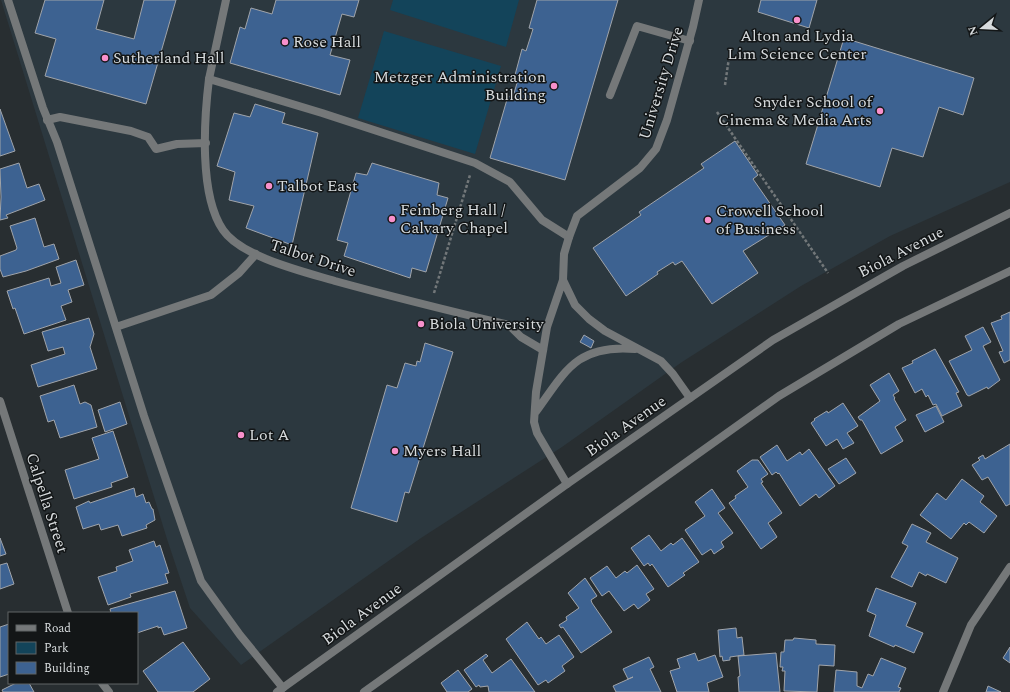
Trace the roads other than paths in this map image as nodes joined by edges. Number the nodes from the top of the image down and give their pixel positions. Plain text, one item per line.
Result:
1 (8, 0) edge
2 (226, 0) edge
3 (699, 0) edge
4 (690, 41) junction
5 (209, 79) junction
6 (610, 95) dead end
7 (47, 120) junction
8 (206, 143) junction
9 (1010, 213) edge
10 (568, 237) junction
11 (256, 254) junction
12 (1010, 271) edge
13 (564, 280) junction
14 (116, 327) junction
15 (638, 349) junction
16 (543, 350) junction
17 (690, 398) junction
18 (0, 401) edge
19 (534, 414) junction
20 (567, 484) junction
21 (1010, 567) edge
22 (68, 612) edge
23 (103, 684) edge
24 (280, 690) edge
25 (109, 692) edge
26 (364, 692) edge
27 (943, 692) edge

1 - 7 street
2 - 5 street, Talbot Drive
3 - 4 street, University Drive
4 - 6 street
4 - 10 street, University Drive
5 - 8 street, Talbot Drive
5 - 10 street
7 - 8 street
7 - 14 street
8 - 11 street, Talbot Drive
9 - 17 street, Biola Avenue
10 - 13 street, University Drive
11 - 14 street
11 - 16 street, Talbot Drive
12 - 26 street
13 - 15 street, University Drive
13 - 16 street, University Drive
14 - 24 street
15 - 17 street, University Drive
15 - 19 street
16 - 19 street, University Drive
17 - 20 street, Biola Avenue
18 - 22 street, Calpella Street
19 - 20 street, University Drive
20 - 24 street, Biola Avenue
21 - 27 street
23 - 25 street

